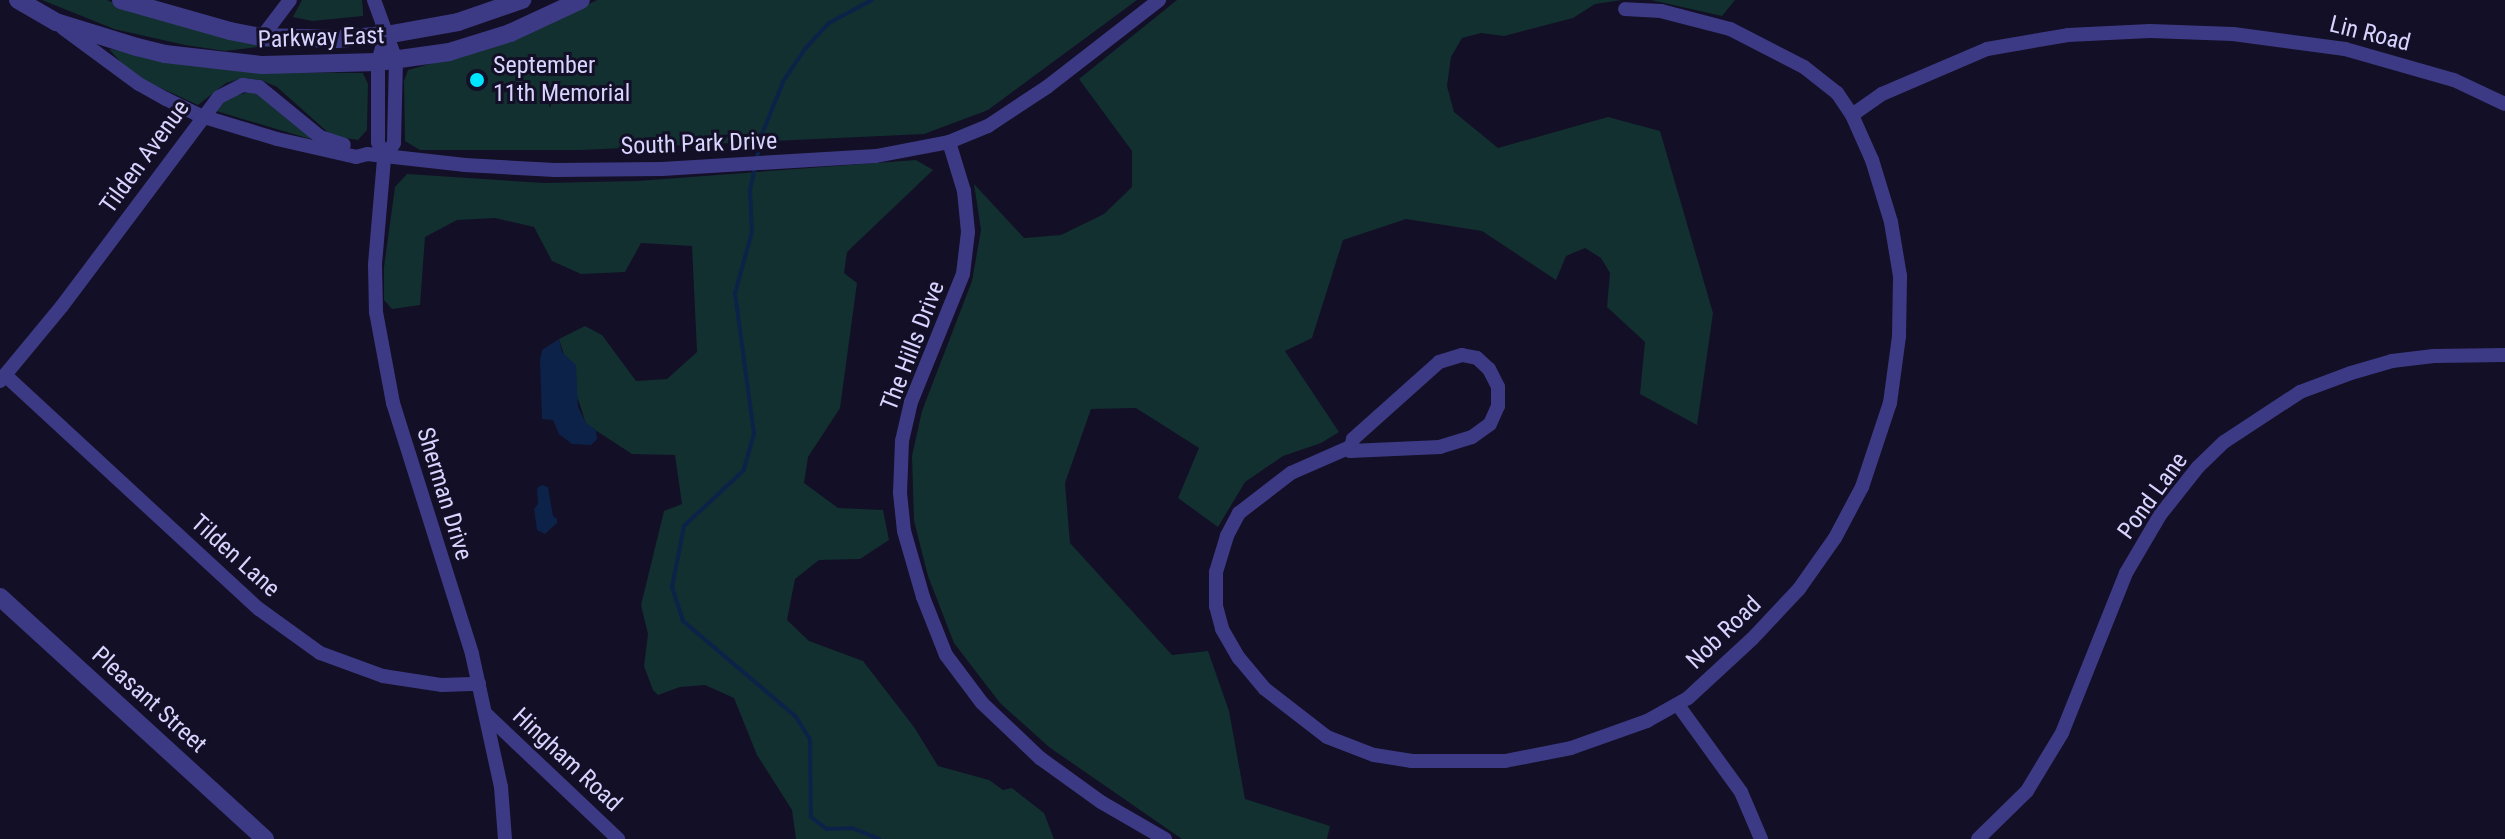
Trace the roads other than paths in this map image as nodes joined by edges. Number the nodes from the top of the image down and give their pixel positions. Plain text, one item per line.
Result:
1 (18, 0) edge
2 (121, 0) edge
3 (290, 0) edge
4 (374, 0) edge
5 (522, 0) edge
6 (581, 0) edge
7 (1159, 0) edge
8 (1625, 9) dead end
9 (56, 22) junction
10 (386, 35) junction
11 (262, 37) junction
12 (387, 61) junction
13 (2505, 104) edge
14 (1852, 115) junction
15 (201, 116) junction
16 (949, 142) junction
17 (367, 154) junction
18 (384, 159) junction
19 (2505, 355) edge
20 (3, 378) edge
21 (1348, 448) junction
22 (0, 597) edge
23 (479, 684) junction
24 (1678, 705) junction
25 (486, 714) junction
26 (265, 839) edge
27 (505, 839) edge
28 (618, 839) edge
29 (1165, 839) edge
30 (1761, 839) edge
31 (1978, 839) edge

1 - 9 street, Parkway East
2 - 11 street, Parkway East
3 - 11 street
4 - 10 street, Sherman Drive
5 - 10 street, Parkway East
6 - 12 street, Parkway East
7 - 16 street, South Park Drive
8 - 14 street, Nob Road
9 - 12 street, Parkway East
9 - 15 street, Parkway East
10 - 11 street, Parkway East
10 - 12 street, Sherman Drive
12 - 18 street, Sherman Drive
13 - 14 street, Lin Road
14 - 24 street, Nob Road
15 - 17 street, South Park Drive
15 - 17 street, Tilden Avenue
15 - 20 street, Tilden Avenue
16 - 18 street, South Park Drive
16 - 29 street, The Hills Drive
17 - 18 street, South Park Drive
18 - 23 street, Sherman Drive
19 - 31 street, Pond Lane
20 - 23 street, Tilden Lane
21 - 21 street, Nob Road
21 - 24 street, Nob Road
22 - 26 street, Pleasant Street
23 - 25 street, Sherman Drive
24 - 30 street
25 - 27 street, Sherman Drive
25 - 28 street, Hingham Road

